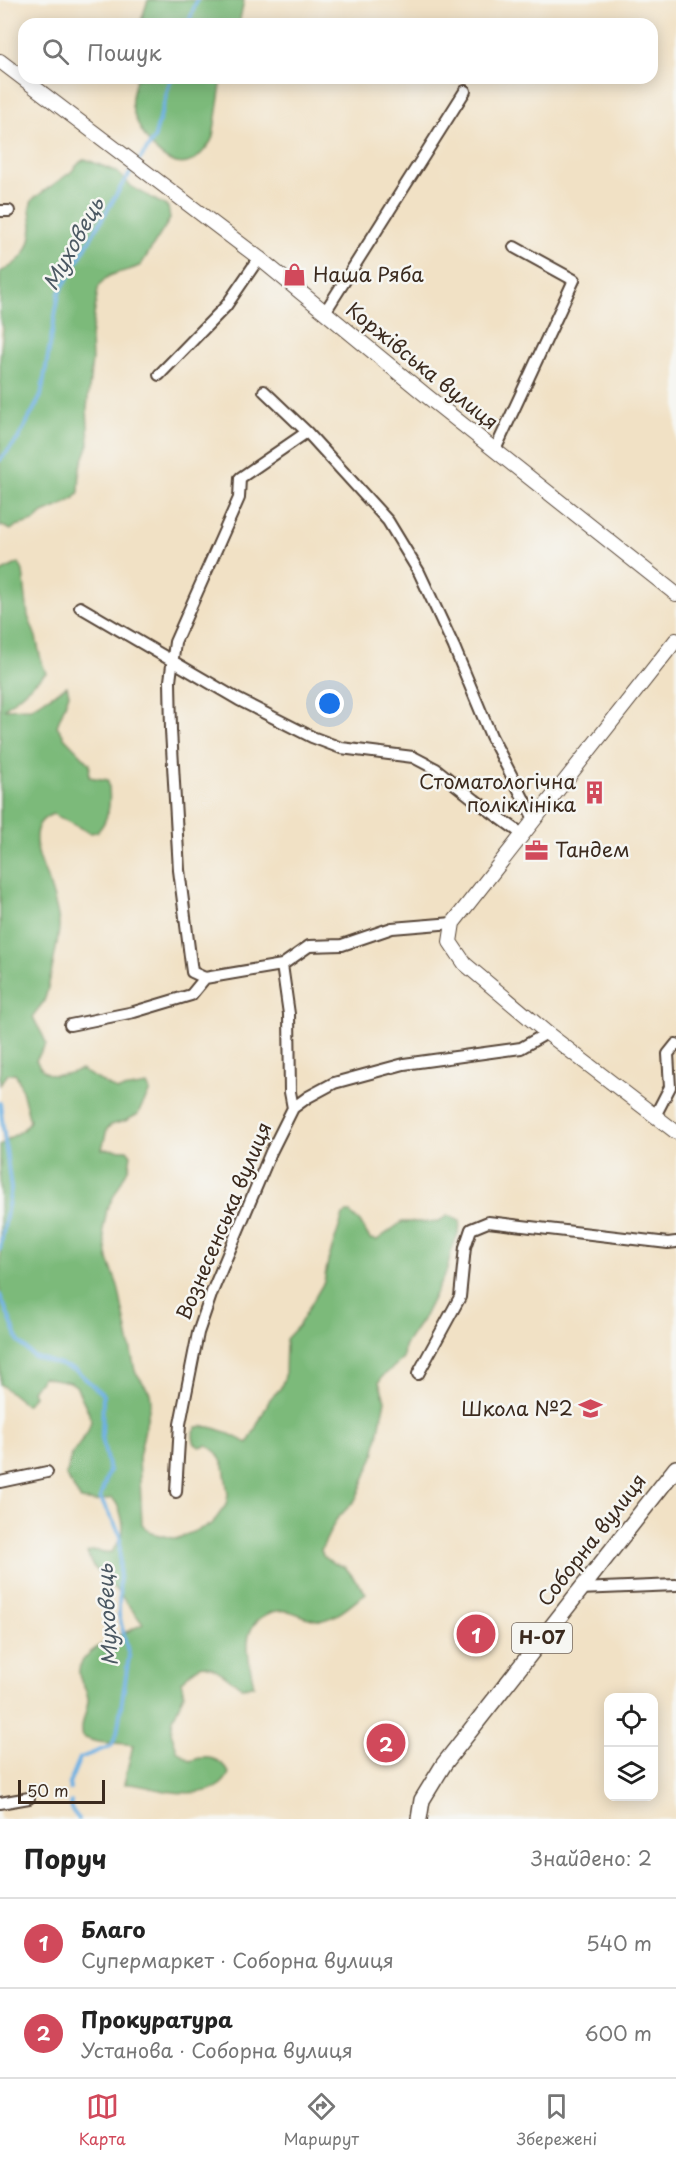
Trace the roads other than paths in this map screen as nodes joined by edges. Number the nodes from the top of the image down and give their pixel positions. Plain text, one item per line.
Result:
1 (0, 61) edge
2 (18, 75) edge
3 (30, 84) edge
4 (465, 91) dead end
5 (514, 247) dead end
6 (259, 258) junction
7 (325, 312) junction
8 (159, 375) dead end
9 (264, 391) dead end
10 (307, 432) junction
11 (495, 450) junction
12 (676, 594) edge
13 (80, 608) dead end
14 (676, 640) edge
15 (172, 662) junction
16 (534, 819) junction
17 (522, 834) junction
18 (453, 924) junction
19 (282, 965) junction
20 (204, 978) junction
21 (70, 1025) dead end
22 (547, 1033) junction
23 (676, 1044) edge
24 (293, 1108) junction
25 (655, 1116) junction
26 (676, 1132) edge
27 (676, 1242) edge
28 (418, 1374) dead end
29 (676, 1468) edge
30 (47, 1472) dead end
31 (0, 1482) edge
32 (176, 1492) dead end
33 (676, 1585) edge
34 (579, 1590) junction
35 (29, 1798) dead end
36 (0, 1803) edge
37 (419, 1816) edge

1 - 2 street, Коржівська вулиця
3 - 6 street, Коржівська вулиця
4 - 7 street
5 - 11 street
6 - 7 street, Коржівська вулиця
6 - 8 street
7 - 11 street, Коржівська вулиця
9 - 10 street
10 - 15 street
10 - 16 street
11 - 12 street, Коржівська вулиця
13 - 15 street
14 - 16 street
15 - 17 street
15 - 20 street
16 - 17 street
17 - 18 street
18 - 19 street
18 - 22 street
19 - 20 street
19 - 24 street, Вознесенська вулиця
20 - 21 street
22 - 24 street, Вознесенська вулиця
22 - 25 street
23 - 25 street
24 - 32 street, Вознесенська вулиця
25 - 26 street
27 - 28 street
29 - 34 main road, Соборна вулиця / Н-07
30 - 31 street
33 - 34 street
34 - 37 main road, Соборна вулиця / Н-07
35 - 36 street

